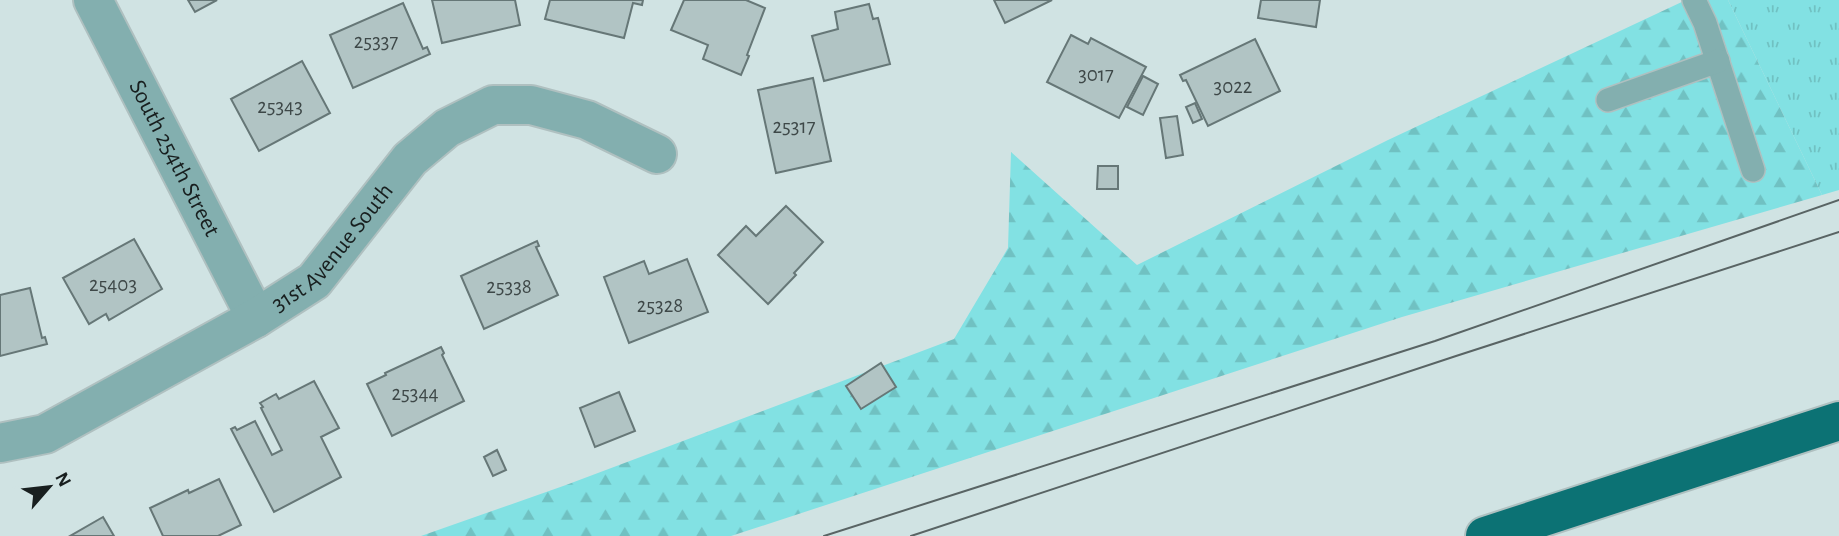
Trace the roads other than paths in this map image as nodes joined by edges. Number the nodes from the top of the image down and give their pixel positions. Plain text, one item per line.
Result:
1 (93, 0) edge
2 (1694, 0) edge
3 (1717, 61) junction
4 (1608, 100) dead end
5 (657, 154) dead end
6 (1753, 170) dead end
7 (256, 318) junction
8 (1839, 421) edge
9 (0, 443) edge
10 (1485, 536) edge

1 - 7 street, South 254th Street
2 - 3 lane
3 - 4 lane
3 - 6 lane
5 - 7 street, 31st Avenue South
7 - 9 street, 31st Avenue South
8 - 10 highway

